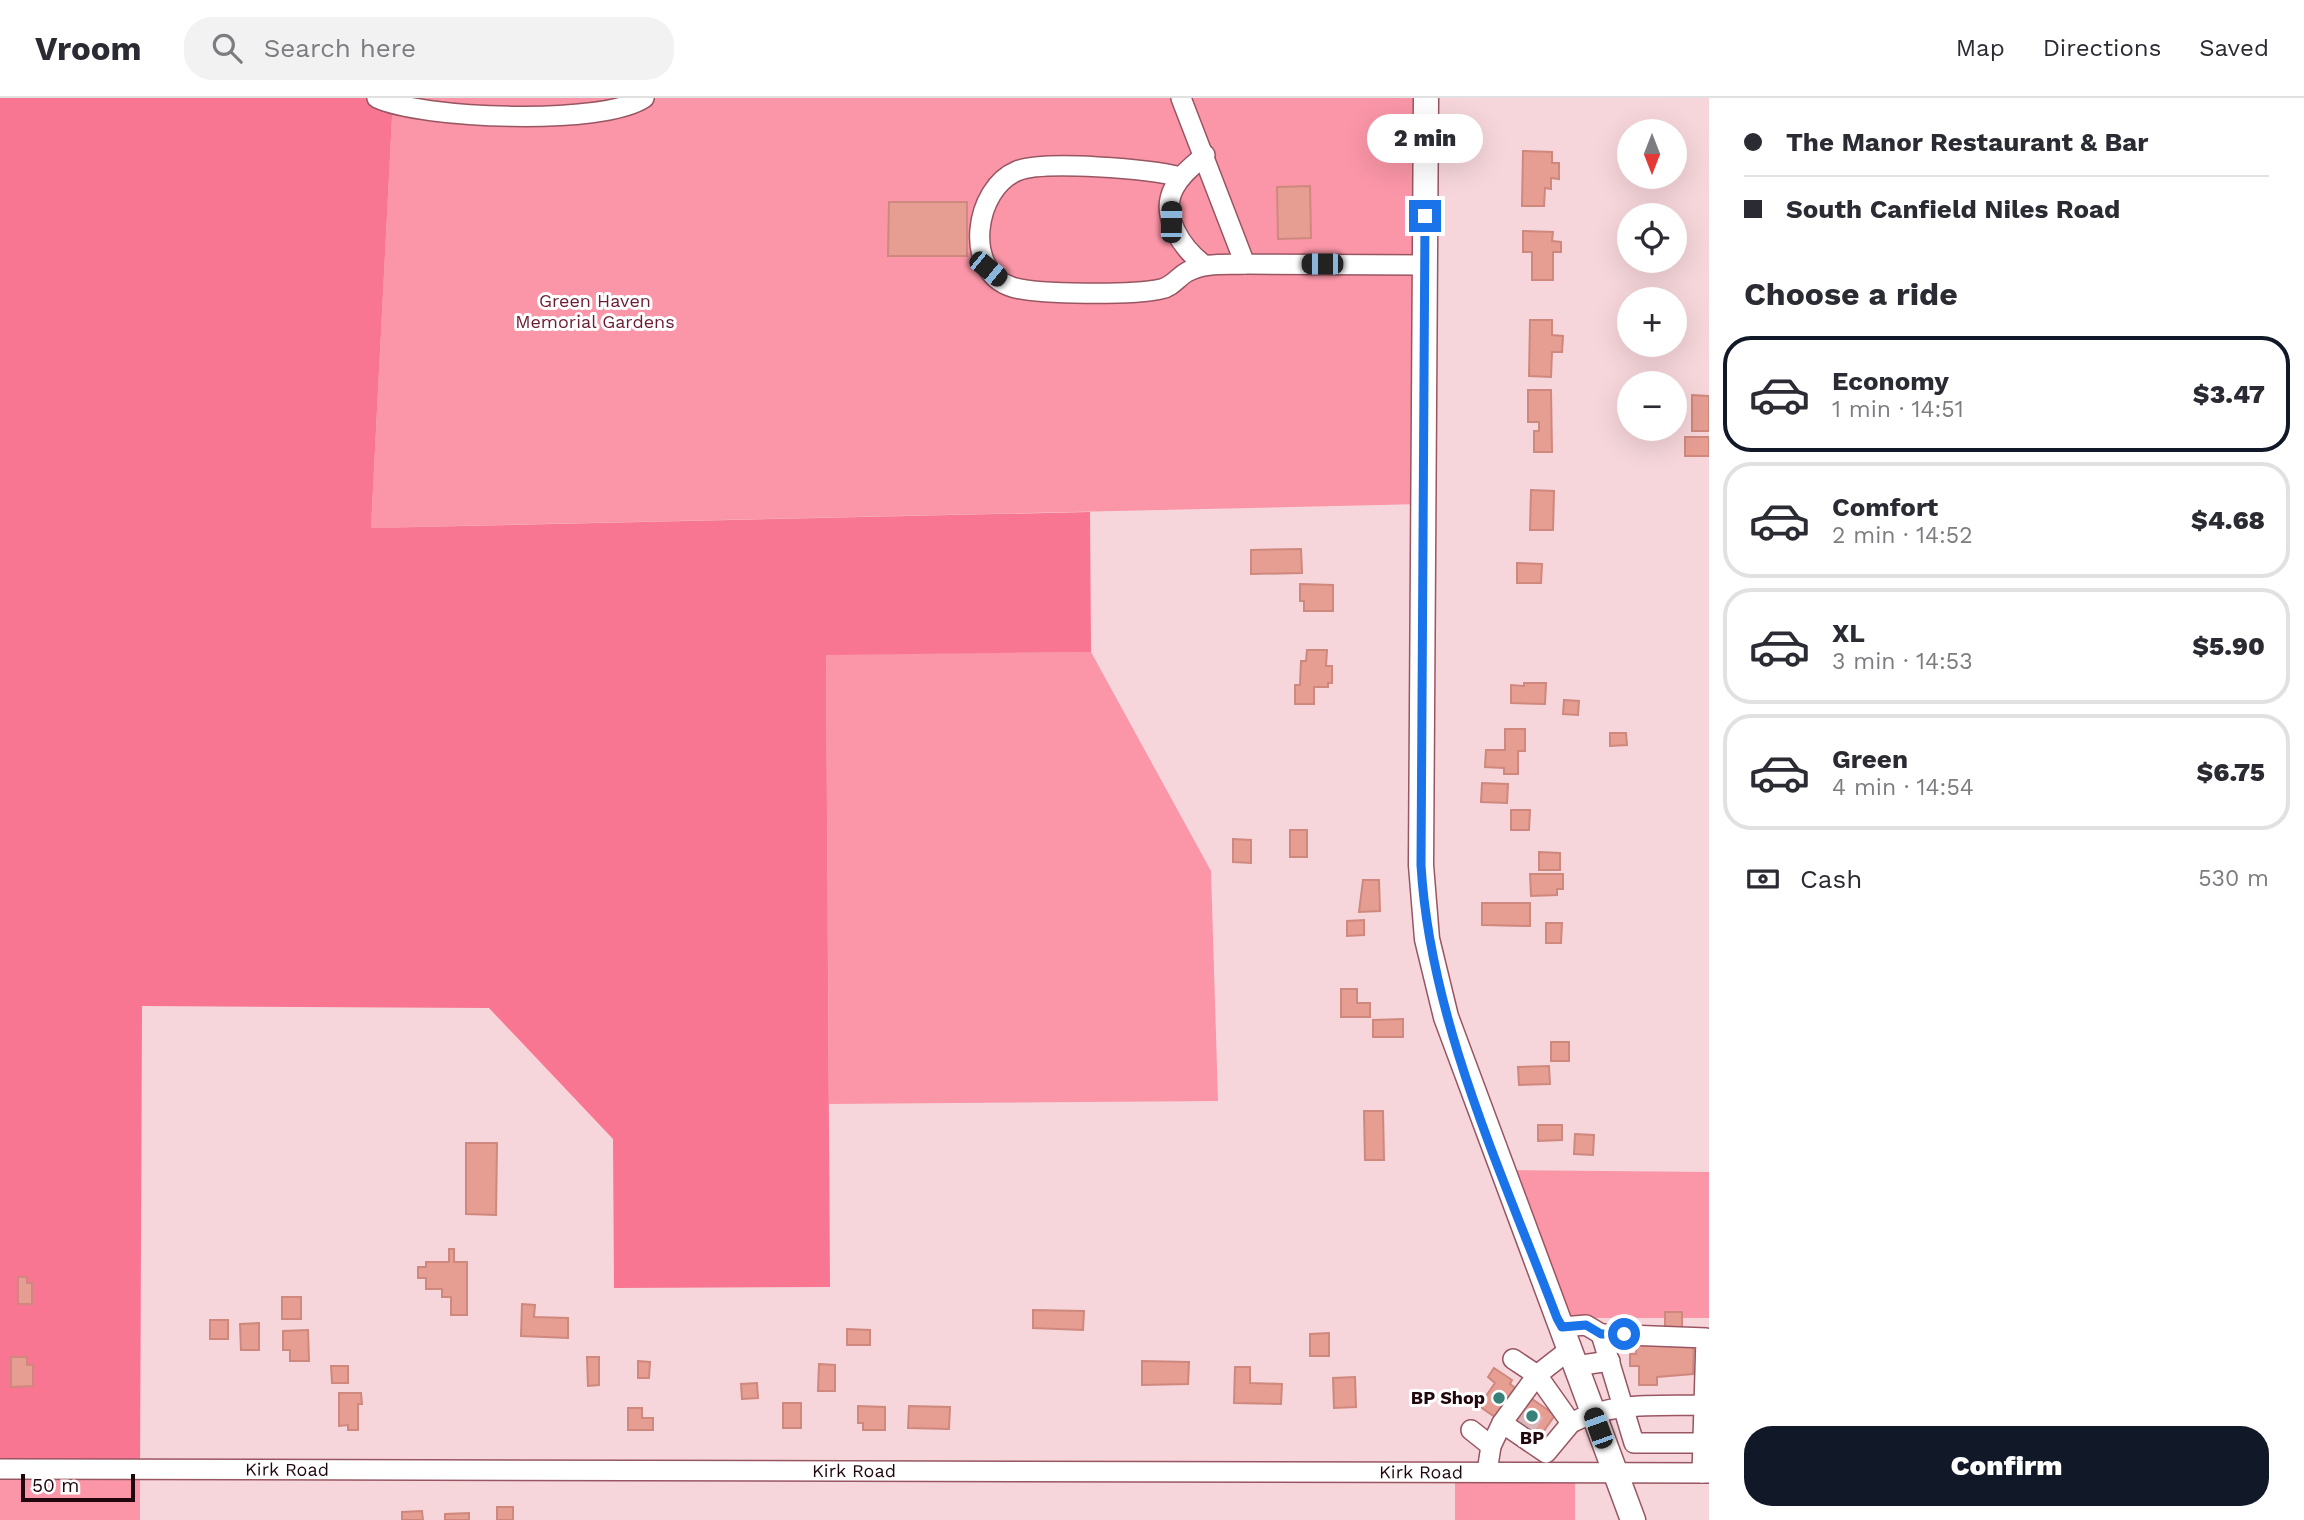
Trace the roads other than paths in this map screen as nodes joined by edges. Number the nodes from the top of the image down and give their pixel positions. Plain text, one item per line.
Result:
1 (377, 98) edge
2 (644, 98) edge
3 (1181, 98) edge
4 (1426, 98) edge
5 (574, 106) edge
6 (1205, 155) junction
7 (1181, 177) junction
8 (1245, 264) junction
9 (1204, 265) junction
10 (1425, 265) junction
11 (1601, 1334) junction
12 (1568, 1348) junction
13 (1513, 1359) dead end
14 (1610, 1361) junction
15 (1537, 1375) junction
16 (1706, 1393) edge
17 (1623, 1406) junction
18 (1587, 1421) junction
19 (1502, 1423) junction
20 (1630, 1427) junction
21 (1471, 1430) dead end
22 (1706, 1443) edge
23 (1491, 1446) junction
24 (1544, 1462) junction
25 (0, 1469) edge
26 (1487, 1472) junction
27 (1615, 1472) junction
28 (1706, 1473) edge
29 (1633, 1520) edge

1 - 5 street
2 - 5 street
3 - 6 street
4 - 10 main road
6 - 7 street
6 - 8 street
7 - 9 street
7 - 9 street
8 - 9 street
8 - 10 street
10 - 12 main road
11 - 12 street
11 - 14 street
11 - 16 street
12 - 14 street
12 - 15 street
12 - 18 main road
13 - 15 street
14 - 17 street
15 - 18 street
15 - 19 street
16 - 17 street
16 - 22 street
17 - 18 street
17 - 20 street
18 - 20 street
18 - 24 street
18 - 27 main road
19 - 23 street
19 - 24 street
20 - 22 street
21 - 23 street
22 - 28 street
23 - 26 street
24 - 26 street, Kirk Road
24 - 27 street, Kirk Road
25 - 26 street, Kirk Road
27 - 28 street, Kirk Road
27 - 29 main road

